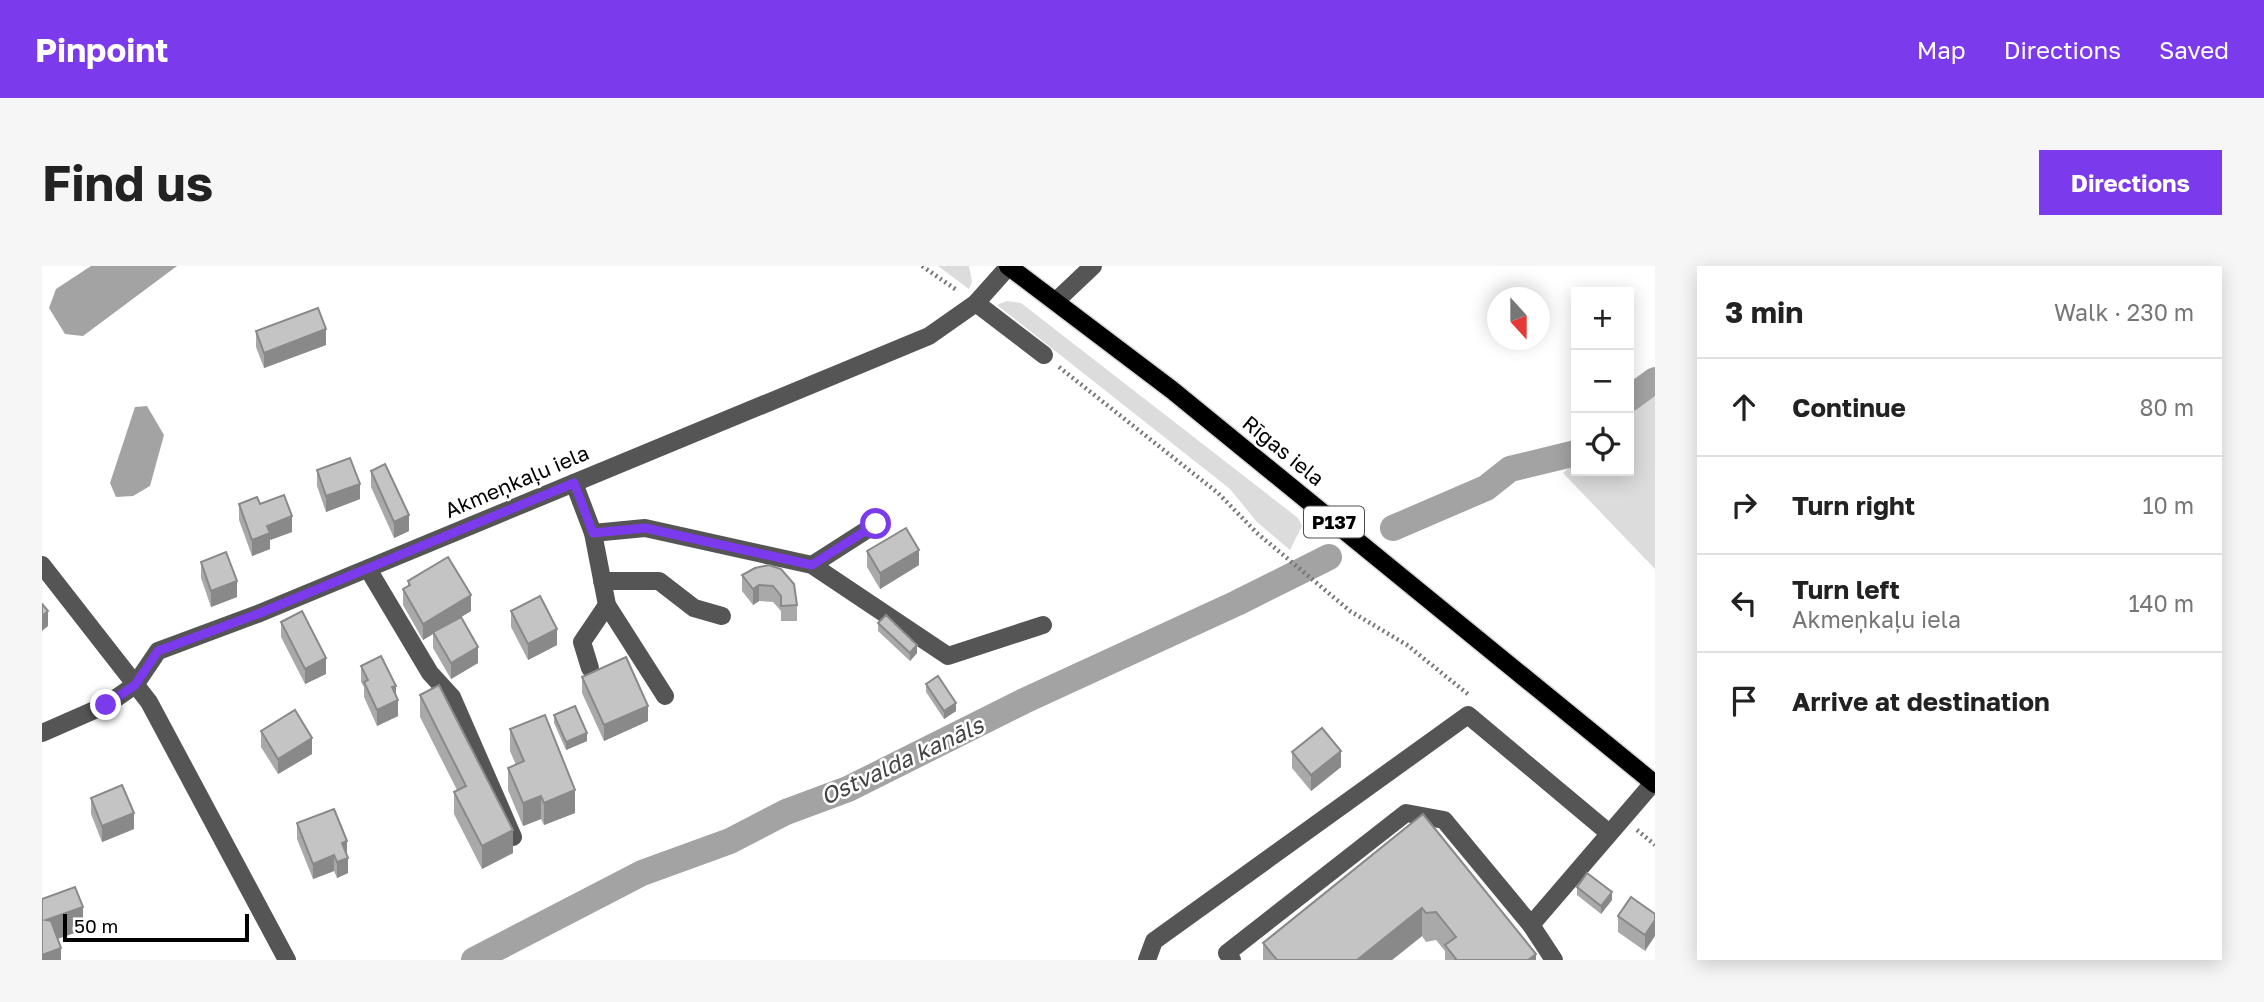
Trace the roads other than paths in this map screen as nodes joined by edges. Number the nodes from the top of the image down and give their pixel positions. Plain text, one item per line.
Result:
1 (1008, 266) edge
2 (1093, 266) edge
3 (1056, 301) junction
4 (976, 303) junction
5 (1044, 355) road end
6 (574, 483) junction
7 (876, 524) dead end
8 (593, 533) junction
9 (42, 565) edge
10 (812, 565) junction
11 (368, 569) junction
12 (602, 581) junction
13 (607, 605) junction
14 (722, 616) dead end
15 (1043, 625) dead end
16 (590, 668) dead end
17 (135, 685) junction
18 (665, 696) dead end
19 (42, 733) edge
20 (1654, 784) edge
21 (1609, 833) junction
22 (513, 837) edge
23 (1531, 925) junction
24 (1154, 941) junction
25 (287, 960) edge
26 (1132, 960) edge
27 (1147, 960) edge
28 (1232, 960) edge
29 (1554, 960) edge

1 - 3 main road, Rīgas iela / P137
1 - 4 street, Akmeņkaļu iela
2 - 3 street
3 - 20 main road, Rīgas iela / P137
4 - 5 street
4 - 6 street, Akmeņkaļu iela
6 - 8 street
6 - 11 street, Akmeņkaļu iela
7 - 10 street
8 - 10 street
8 - 12 street
9 - 17 street
10 - 15 street
11 - 17 street, Akmeņkaļu iela
11 - 22 street
12 - 13 street
12 - 14 street
13 - 16 street
13 - 18 street
17 - 19 street, Akmeņkaļu iela
17 - 25 street
20 - 21 street
21 - 23 street
21 - 24 street
23 - 28 street
23 - 29 street
24 - 26 street
24 - 27 street

